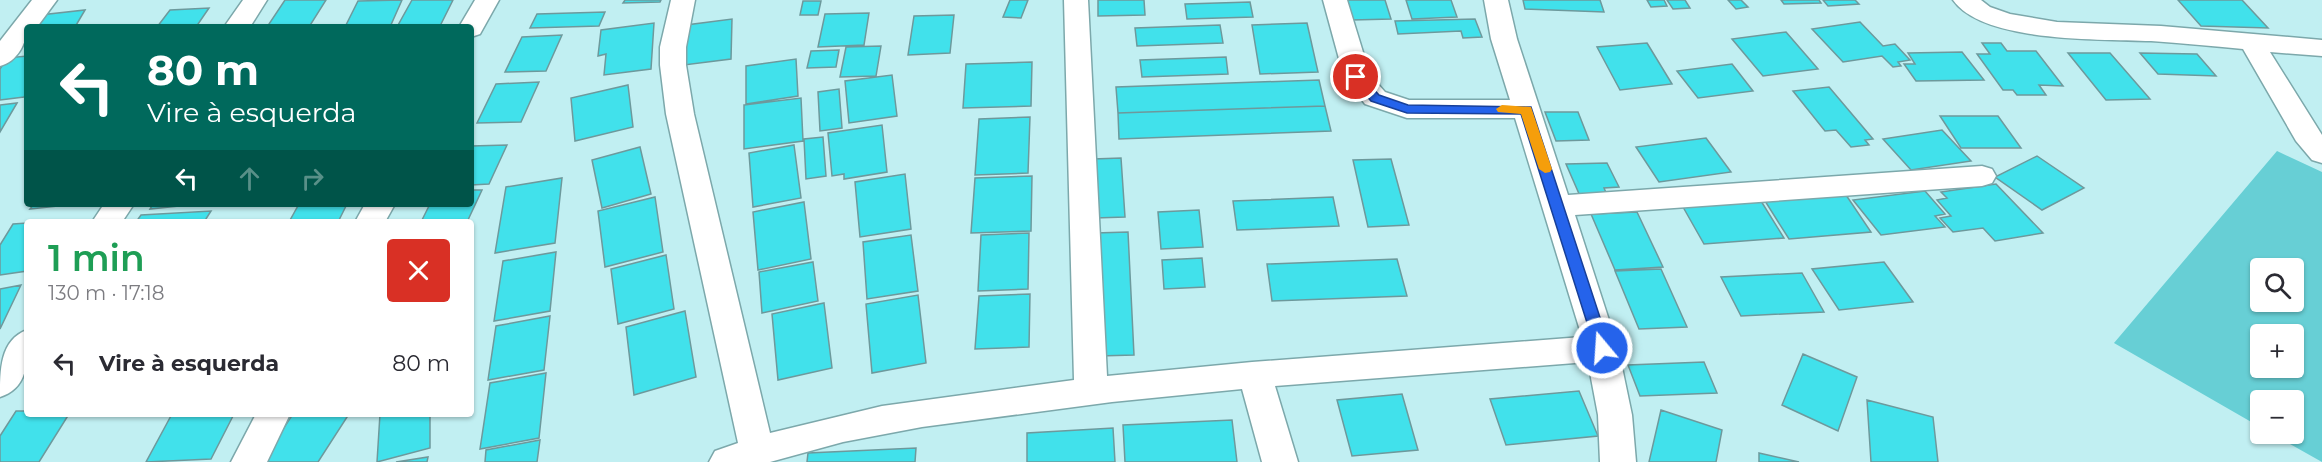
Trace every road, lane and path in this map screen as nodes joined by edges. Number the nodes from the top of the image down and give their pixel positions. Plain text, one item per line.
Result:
1 (45, 0) edge
2 (255, 0) edge
3 (487, 0) edge
4 (683, 0) edge
5 (1076, 0) edge
6 (1335, 0) edge
7 (1496, 0) edge
8 (1965, 0) edge
9 (26, 24) edge
10 (239, 24) edge
11 (474, 24) edge
12 (24, 27) edge
13 (2251, 42) junction
14 (2322, 48) edge
15 (0, 58) edge
16 (1526, 110) junction
17 (2322, 153) edge
18 (1982, 176) dead end
19 (1557, 206) junction
20 (24, 348) edge
21 (1602, 348) junction
22 (1255, 375) junction
23 (0, 384) edge
24 (1091, 391) junction
25 (272, 417) edge
26 (742, 456) edge
27 (249, 462) edge
28 (1280, 462) edge
29 (1618, 462) edge

1 - 9 street
2 - 10 street
3 - 11 street
4 - 26 street
5 - 24 street
6 - 16 street
7 - 16 street
8 - 13 street
12 - 15 street
13 - 14 street
13 - 17 street
16 - 19 street
18 - 19 street
19 - 21 street
20 - 23 street
21 - 22 street
21 - 29 street
22 - 24 street
22 - 28 street
24 - 26 street
25 - 27 street

